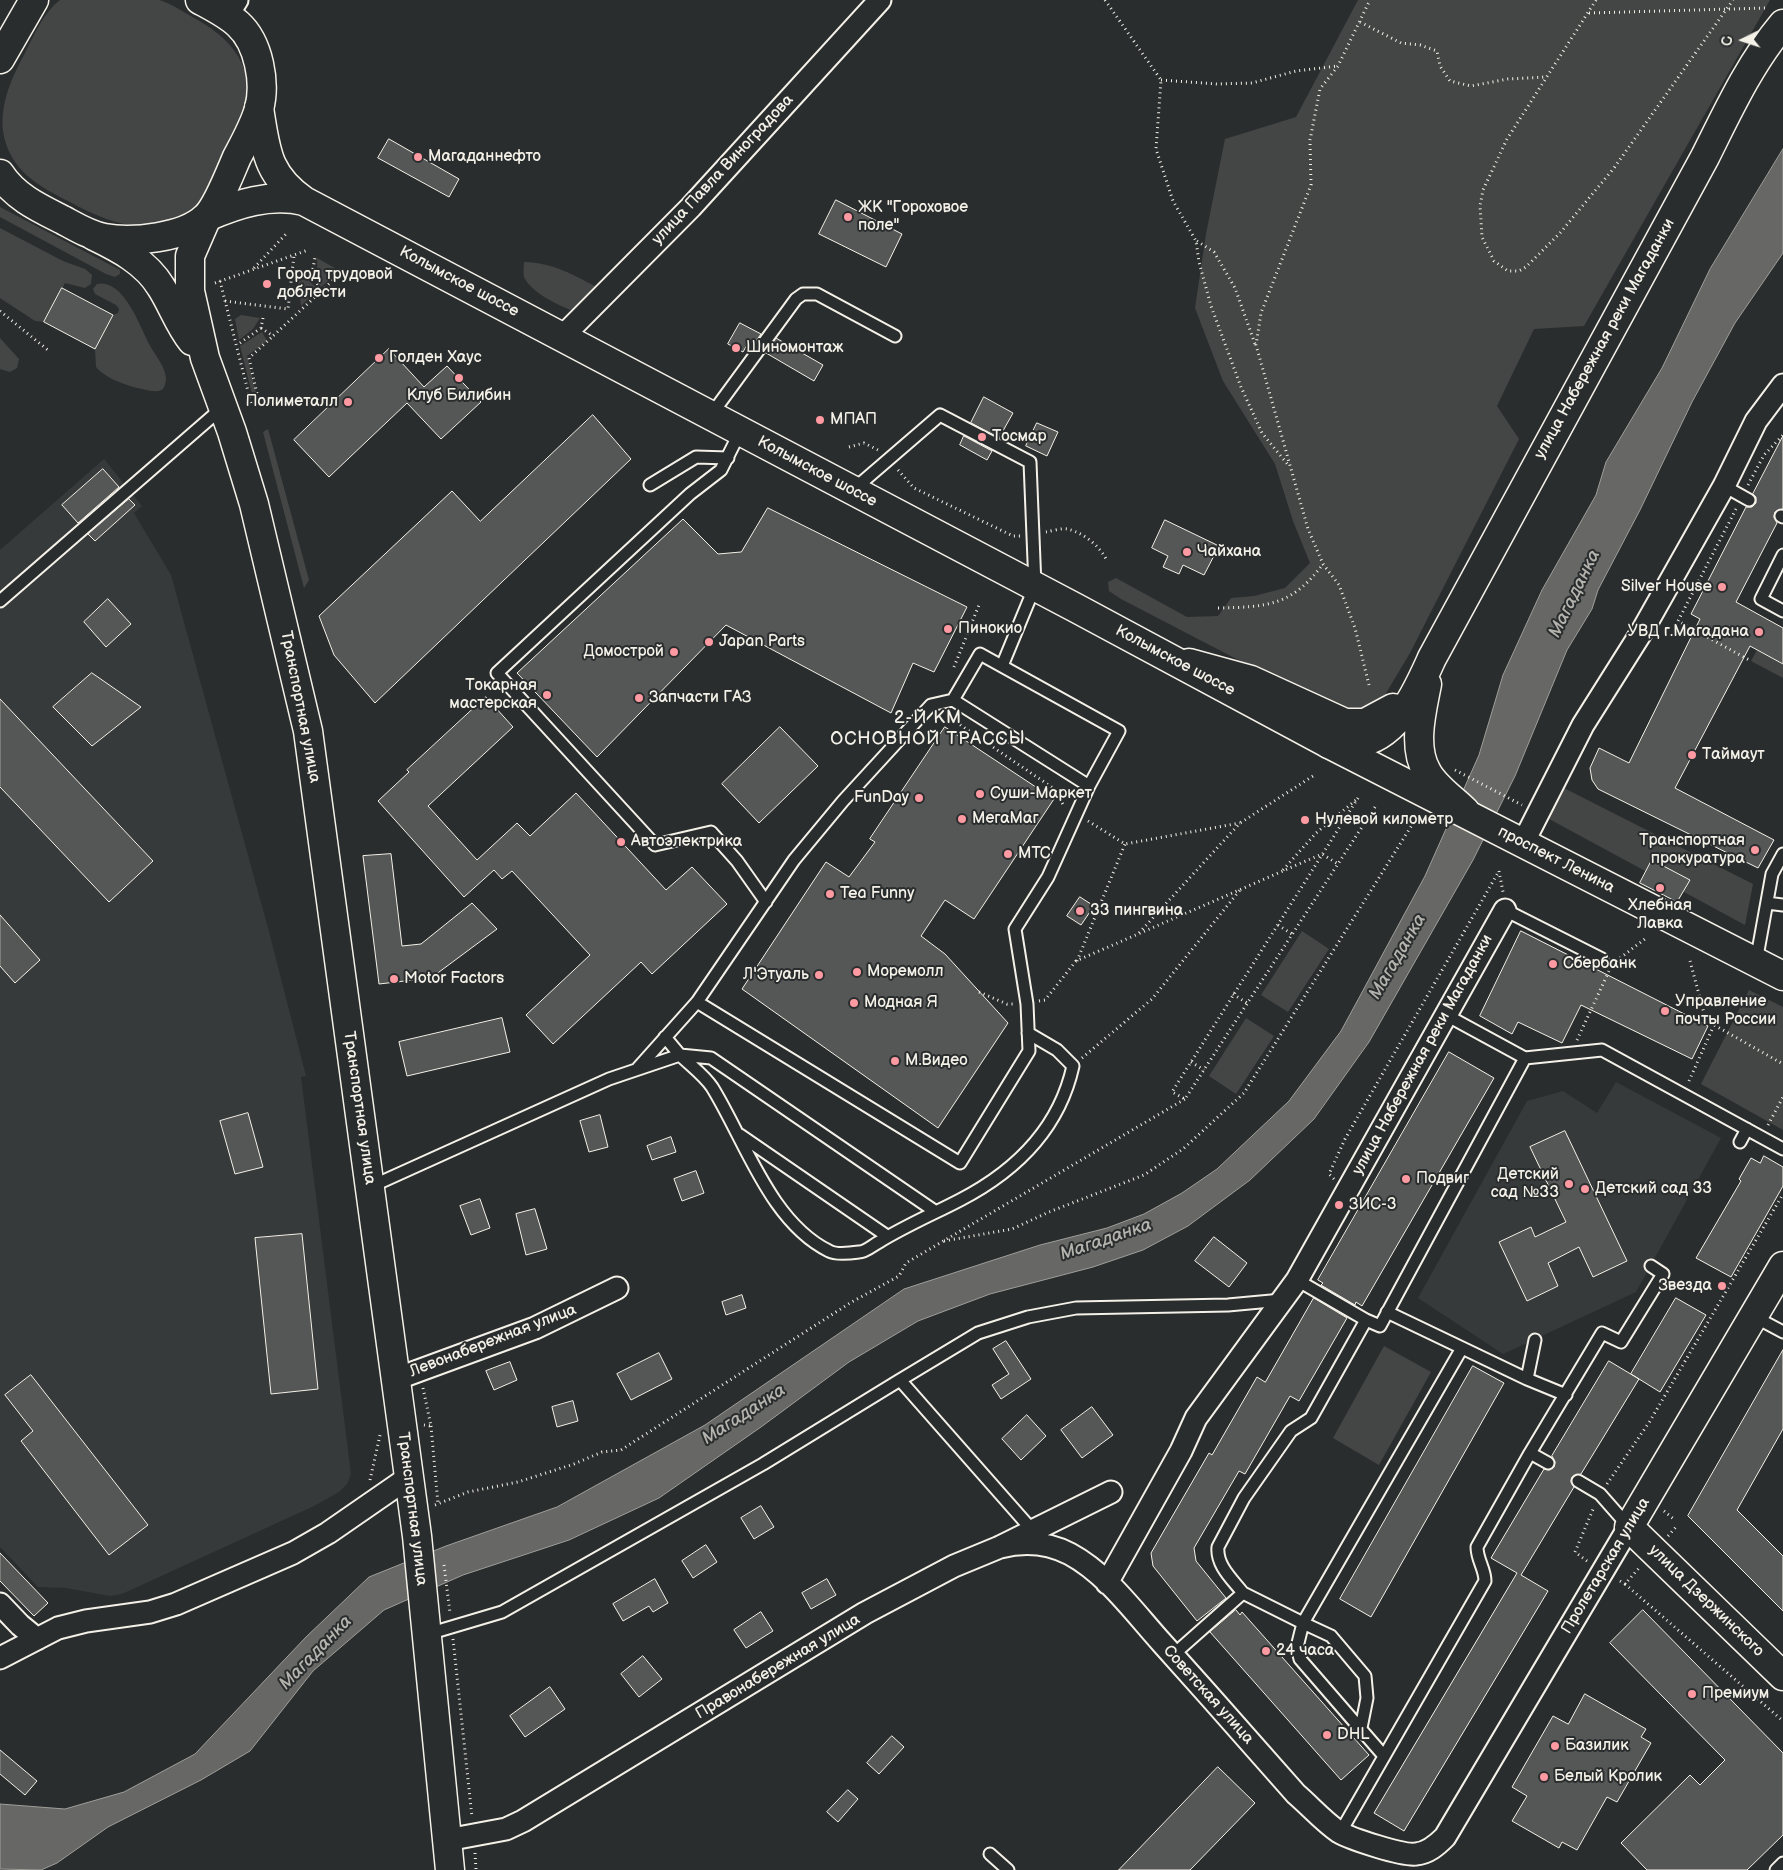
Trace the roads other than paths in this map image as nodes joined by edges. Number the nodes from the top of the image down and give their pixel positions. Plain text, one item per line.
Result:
1 (34, 0) edge
2 (200, 0) edge
3 (880, 0) edge
4 (232, 8) edge
5 (1775, 16) edge
6 (0, 60) edge
7 (259, 108) junction
8 (0, 174) edge
9 (0, 188) edge
10 (304, 201) junction
11 (30, 203) junction
12 (207, 217) junction
13 (86, 232) junction
14 (563, 336) junction
15 (895, 336) dead end
16 (205, 358) junction
17 (1783, 385) edge
18 (224, 407) junction
19 (711, 414) junction
20 (740, 432) junction
21 (728, 458) junction
22 (650, 485) dead end
23 (1724, 486) junction
24 (852, 491) junction
25 (1746, 498) road end
26 (1783, 555) edge
27 (1035, 586) junction
28 (0, 601) edge
29 (1783, 611) edge
30 (1164, 656) junction
31 (1432, 658) junction
32 (1002, 666) junction
33 (953, 700) junction
34 (1329, 744) junction
35 (1437, 780) junction
36 (1089, 786) junction
37 (1518, 840) junction
38 (1783, 854) edge
39 (766, 902) junction
40 (1767, 903) junction
41 (1783, 905) edge
42 (1505, 910) joint
43 (1602, 959) dead end
44 (1756, 962) junction
45 (1783, 976) edge
46 (697, 1002) junction
47 (1446, 1015) junction
48 (1028, 1033) junction
49 (665, 1038) junction
50 (680, 1055) junction
51 (1525, 1058) junction
52 (637, 1069) junction
53 (1747, 1130) junction
54 (738, 1134) junction
55 (1740, 1142) dead end
56 (1783, 1149) edge
57 (370, 1187) junction
58 (936, 1212) junction
59 (887, 1236) junction
60 (1651, 1266) dead end
61 (1783, 1266) edge
62 (1297, 1280) junction
63 (617, 1288) dead end
64 (1282, 1300) junction
65 (1387, 1312) junction
66 (1753, 1316) junction
67 (1366, 1320) junction
68 (1783, 1332) edge
69 (1535, 1340) dead end
70 (1462, 1348) junction
71 (396, 1379) junction
72 (1527, 1379) junction
73 (900, 1380) junction
74 (1566, 1395) junction
75 (1530, 1453) junction
76 (1548, 1463) dead end
77 (408, 1477) junction
78 (1578, 1481) dead end
79 (1111, 1492) dead end
80 (1629, 1527) junction
81 (1033, 1531) junction
82 (1000, 1547) junction
83 (1107, 1583) junction
84 (1243, 1594) junction
85 (0, 1604) edge
86 (1303, 1623) junction
87 (435, 1625) junction
88 (37, 1638) junction
89 (1173, 1655) junction
90 (0, 1658) edge
91 (1783, 1676) edge
92 (1361, 1728) junction
93 (1384, 1756) junction
94 (1340, 1832) junction
95 (447, 1840) junction
96 (990, 1854) dead end
97 (1417, 1854) joint
98 (1783, 1863) edge
99 (450, 1870) edge
100 (1008, 1870) edge
101 (1776, 1870) edge

1 - 6 main road
2 - 4 main road, Колымское шоссе
3 - 14 street, улица Павла Виноградова
4 - 7 main road, Колымское шоссе
5 - 31 main road, улица Набережная реки Магаданки
7 - 10 main road, Колымское шоссе
7 - 12 main road, Колымское шоссе
8 - 11 main road, Колымское шоссе
9 - 11 main road
10 - 12 main road, Колымское шоссе
10 - 14 main road, Колымское шоссе
11 - 13 main road, Колымское шоссе
12 - 13 main road, Колымское шоссе
12 - 16 main road, Транспортная улица
13 - 16 main road, Транспортная улица
14 - 19 main road, Колымское шоссе
15 - 19 lane
16 - 18 main road, Транспортная улица
17 - 23 street
18 - 28 lane
18 - 57 main road, Транспортная улица
19 - 20 main road, Колымское шоссе
20 - 21 lane
20 - 24 main road, Колымское шоссе
21 - 22 lane
21 - 39 lane
23 - 25 lane
23 - 37 street
24 - 27 main road, Колымское шоссе
24 - 27 lane
26 - 29 lane
27 - 30 main road, Колымское шоссе
27 - 32 lane
30 - 31 main road
30 - 34 main road, Колымское шоссе
31 - 34 main road
31 - 35 main road
32 - 33 lane
32 - 36 lane
33 - 36 lane
33 - 39 lane
34 - 35 main road, проспект Ленина
35 - 37 main road, проспект Ленина
36 - 48 lane
37 - 44 main road, проспект Ленина
38 - 40 lane
39 - 46 lane
40 - 41 lane
40 - 44 lane
42 - 43 lane
42 - 47 street, улица Набережная реки Магаданки
44 - 45 main road, проспект Ленина
46 - 48 lane
46 - 49 lane
47 - 51 lane
47 - 62 street, улица Набережная реки Магаданки
48 - 58 lane
49 - 50 lane
49 - 52 lane
50 - 52 lane
50 - 54 lane
50 - 58 lane
51 - 53 lane
51 - 65 lane
52 - 57 lane
53 - 55 lane
53 - 56 lane
54 - 59 lane
54 - 59 lane
57 - 71 main road, Транспортная улица
58 - 59 lane
60 - 74 lane
61 - 66 main road, Пролетарская улица
62 - 64 street, улица Набережная реки Магаданки
62 - 67 lane
63 - 71 street, Левонабережная улица
64 - 73 lane
64 - 83 street, улица Набережная реки Магаданки
65 - 67 lane
65 - 70 lane
66 - 68 lane
66 - 80 main road, Пролетарская улица
67 - 84 lane
69 - 72 lane
70 - 72 lane
70 - 86 lane
71 - 77 main road, Транспортная улица
72 - 74 lane
73 - 81 lane
73 - 87 lane
74 - 75 lane
75 - 76 lane
75 - 93 lane
77 - 87 main road, Транспортная улица
77 - 88 street
78 - 80 lane
79 - 81 street, Правонабережная улица
80 - 91 main road, улица Дзержинского
80 - 97 street, Пролетарская улица
81 - 82 street, Правонабережная улица
82 - 83 street, Советская улица
82 - 95 street, Правонабережная улица
83 - 89 street, Советская улица
84 - 86 lane
84 - 89 lane
85 - 88 street
86 - 92 lane
86 - 92 lane
87 - 95 main road, Транспортная улица
88 - 90 street
89 - 94 street, Советская улица
92 - 93 lane
93 - 94 lane
94 - 97 street, Советская улица
95 - 99 main road, Транспортная улица
96 - 100 lane
98 - 101 lane

